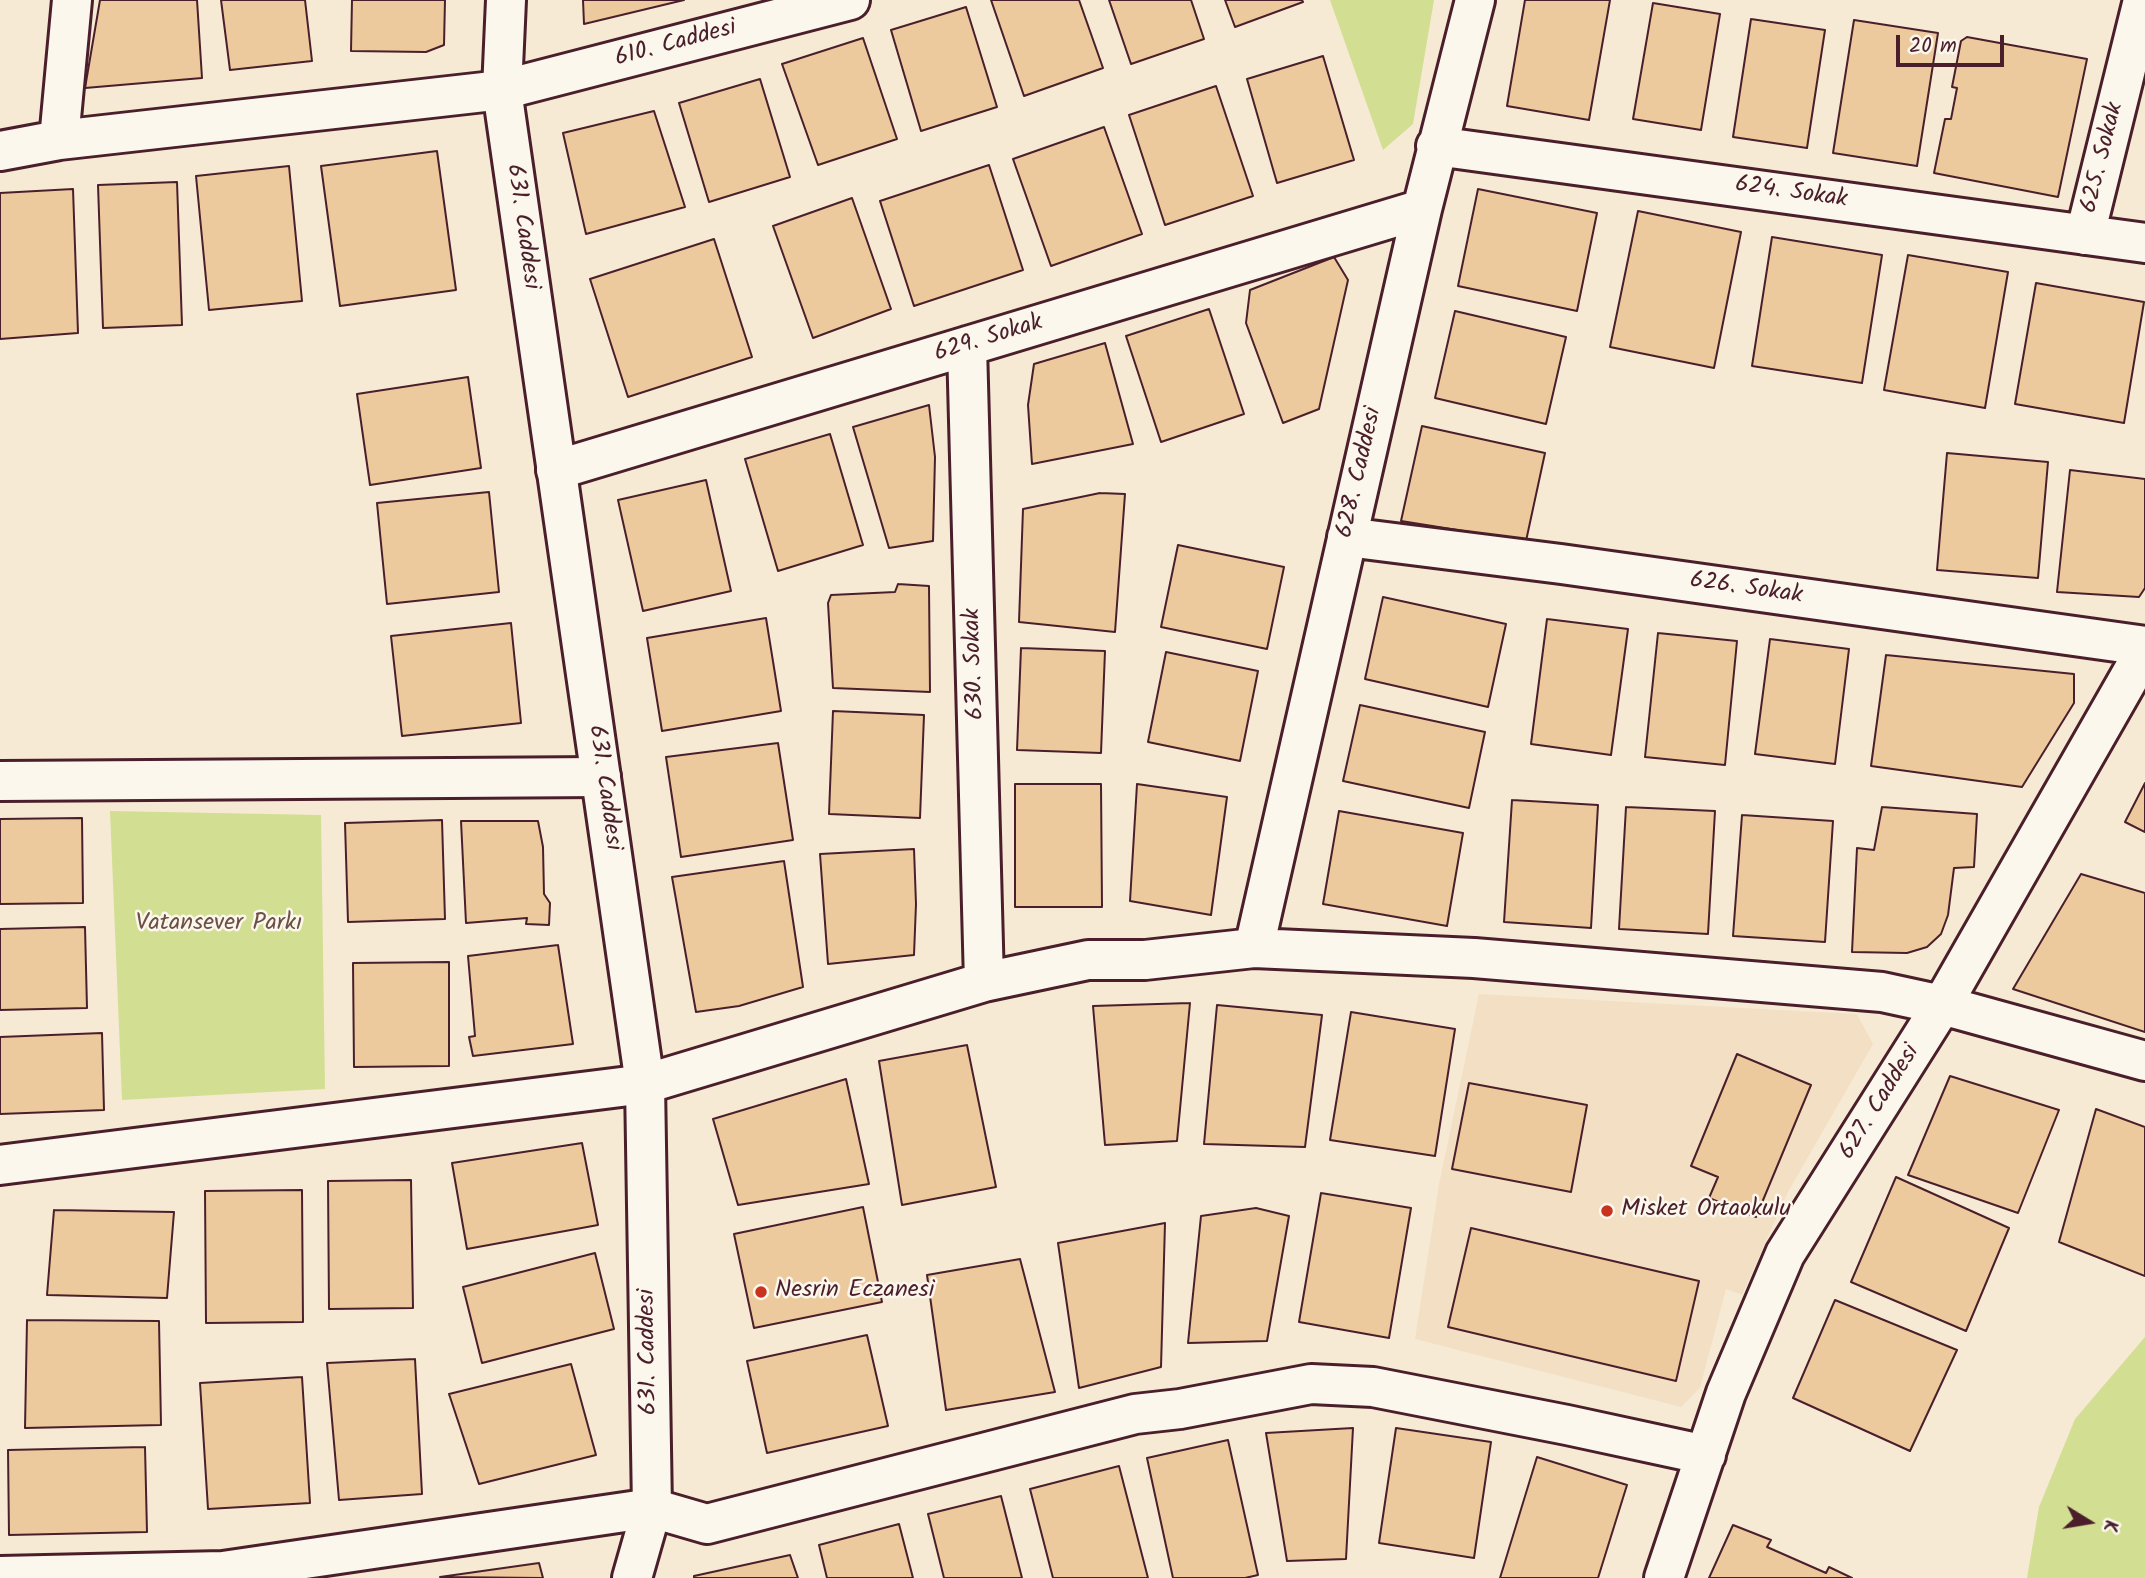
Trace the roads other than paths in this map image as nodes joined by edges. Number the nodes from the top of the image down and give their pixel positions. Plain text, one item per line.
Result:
1 (72, 0) edge
2 (506, 0) edge
3 (850, 0) edge
4 (1475, 0) edge
5 (2143, 0) edge
6 (502, 90) junction
7 (59, 140) junction
8 (1436, 146) junction
9 (0, 151) edge
10 (1422, 209) junction
11 (2085, 235) junction
12 (2145, 243) edge
13 (967, 346) junction
14 (556, 470) junction
15 (1347, 537) junction
16 (2145, 648) edge
17 (601, 777) junction
18 (0, 781) edge
19 (1254, 948) junction
20 (984, 982) junction
21 (1942, 1005) junction
22 (2145, 1061) edge
23 (645, 1084) junction
24 (0, 1165) edge
25 (1706, 1455) junction
26 (652, 1508) junction
27 (0, 1576) edge
28 (155, 1576) edge
29 (632, 1578) edge
30 (1664, 1578) edge

1 - 7 street
2 - 6 street, 631. Caddesi
3 - 6 street, 610. Caddesi
4 - 8 street, 628. Caddesi
5 - 11 street, 625. Sokak
6 - 7 street, 610. Caddesi
6 - 14 street, 631. Caddesi
7 - 9 street, 610. Caddesi
8 - 10 street, 628. Caddesi
8 - 11 street, 624. Sokak
10 - 13 street, 629. Sokak
10 - 15 street, 628. Caddesi
11 - 12 street, 624. Sokak
13 - 14 street, 629. Sokak
13 - 20 street, 630. Sokak
14 - 17 street, 631. Caddesi
15 - 16 street, 626. Sokak
15 - 19 street, 628. Caddesi
16 - 21 street, 627. Caddesi
17 - 18 street
17 - 23 street, 631. Caddesi
19 - 20 street
19 - 21 street
20 - 23 street
21 - 22 street
21 - 25 street, 627. Caddesi
23 - 24 street
23 - 26 street, 631. Caddesi
25 - 26 street
25 - 30 street, 627. Caddesi
26 - 28 street
26 - 29 street, 631. Caddesi
27 - 28 street

